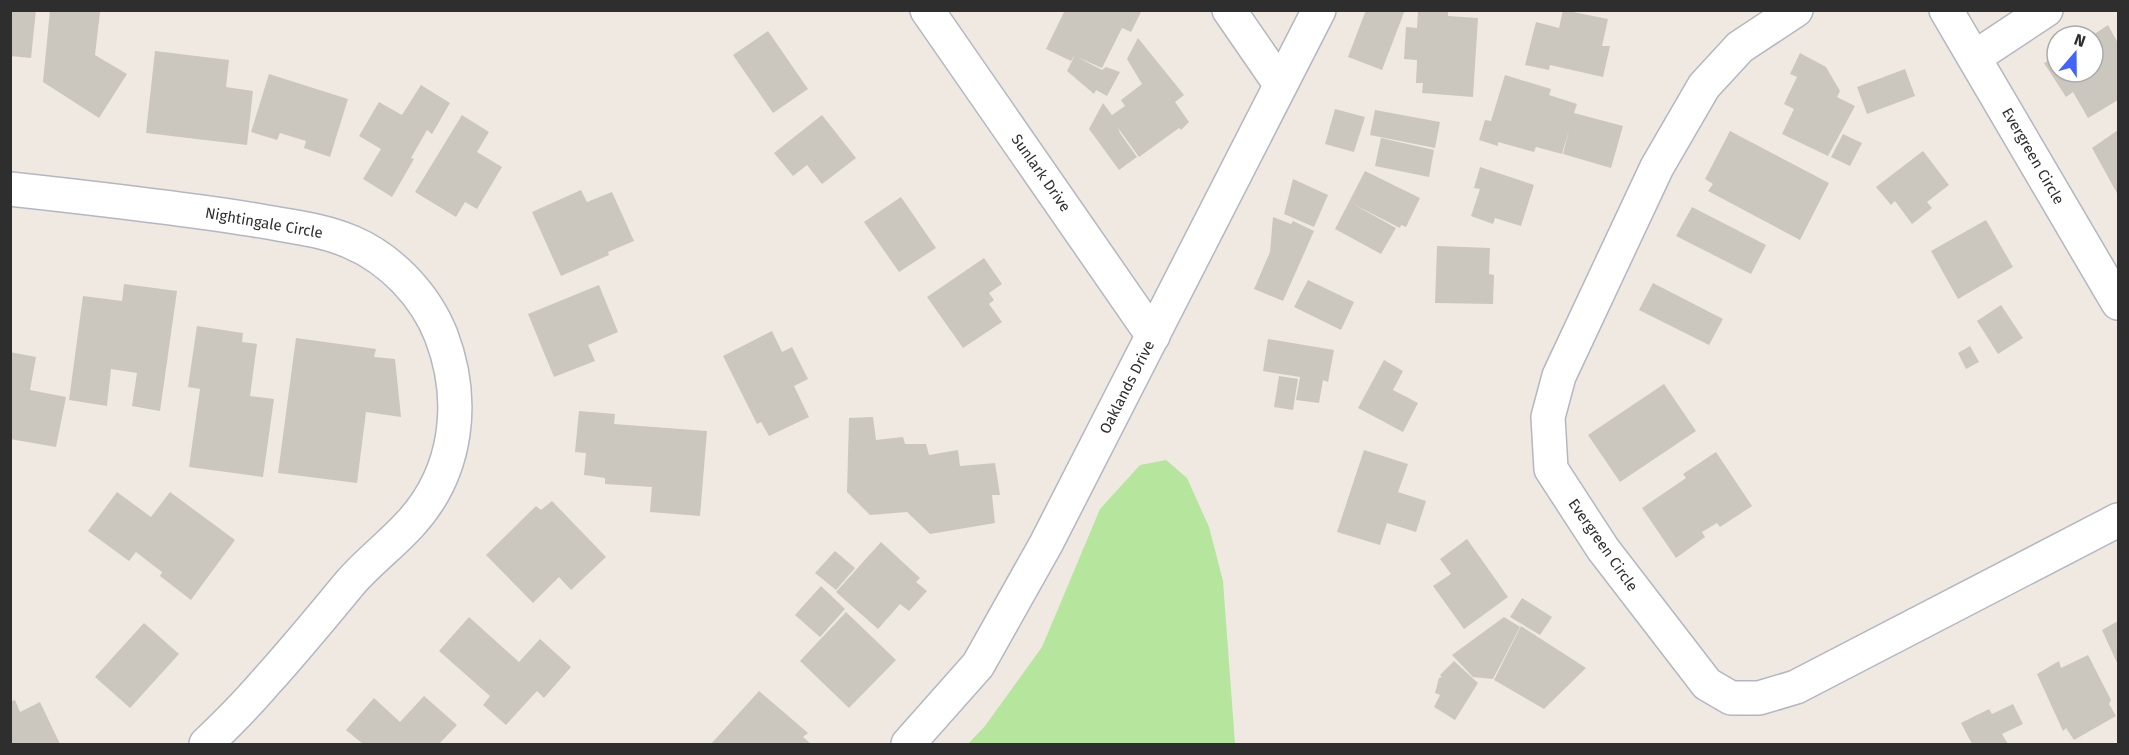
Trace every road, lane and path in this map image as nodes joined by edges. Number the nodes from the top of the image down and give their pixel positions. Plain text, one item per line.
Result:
1 (927, 10) edge
2 (1229, 10) edge
3 (1319, 10) edge
4 (1796, 10) edge
5 (1946, 10) edge
6 (2046, 10) edge
7 (1975, 57) junction
8 (1280, 84) junction
9 (10, 189) edge
10 (2118, 303) edge
11 (1153, 336) junction
12 (2118, 520) edge
13 (206, 744) edge
14 (908, 744) edge

1 - 11 street, Sunlark Drive
2 - 8 street
3 - 8 street, Oaklands Drive
4 - 12 street, Evergreen Circle
5 - 7 street, Evergreen Circle
6 - 7 street
7 - 10 street, Evergreen Circle
8 - 11 street, Oaklands Drive
9 - 13 street, Nightingale Circle
11 - 14 street, Oaklands Drive

